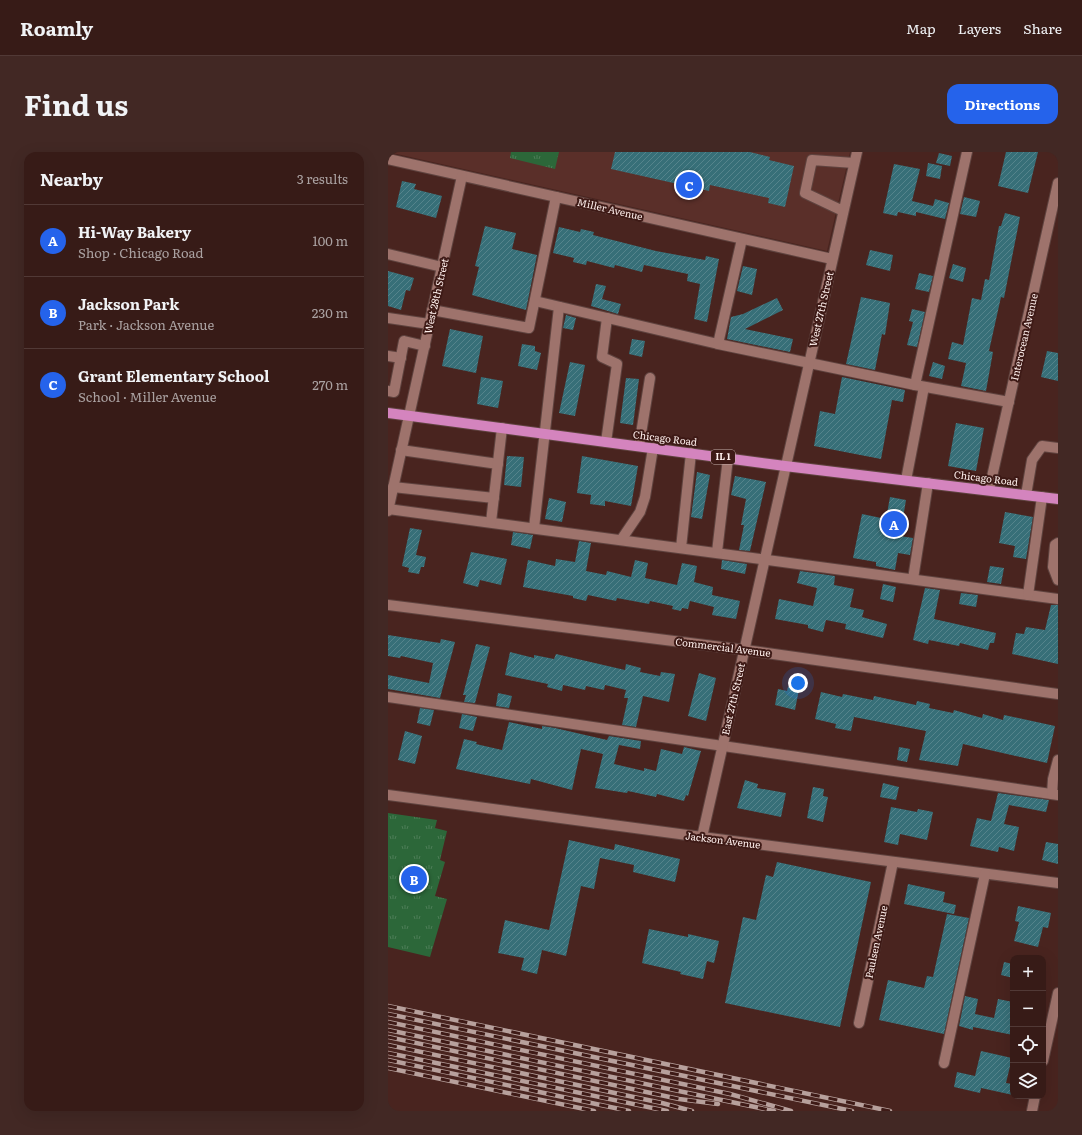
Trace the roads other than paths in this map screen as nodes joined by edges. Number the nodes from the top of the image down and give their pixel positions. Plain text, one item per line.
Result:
1 (857, 152) edge
2 (968, 152) edge
3 (388, 159) edge
4 (854, 163) junction
5 (462, 176) junction
6 (1058, 183) edge
7 (556, 197) junction
8 (843, 211) junction
9 (742, 239) junction
10 (388, 254) edge
11 (832, 259) junction
12 (442, 267) junction
13 (535, 301) junction
14 (560, 306) junction
15 (432, 310) junction
16 (388, 318) edge
17 (607, 318) junction
18 (429, 324) junction
19 (718, 344) junction
20 (424, 346) junction
21 (388, 356) edge
22 (401, 358) junction
23 (808, 362) junction
24 (650, 378) dead end
25 (919, 386) junction
26 (388, 391) edge
27 (1009, 402) junction
28 (388, 413) edge
29 (409, 416) junction
30 (502, 428) junction
31 (544, 434) junction
32 (606, 442) junction
33 (639, 446) junction
34 (653, 448) junction
35 (1058, 448) edge
36 (401, 450) junction
37 (691, 453) junction
38 (728, 458) junction
39 (498, 464) junction
40 (785, 466) junction
41 (906, 480) junction
42 (928, 483) junction
43 (393, 487) junction
44 (989, 490) junction
45 (1026, 495) junction
46 (1042, 497) junction
47 (494, 498) junction
48 (1058, 499) edge
49 (388, 510) edge
50 (491, 522) junction
51 (534, 528) junction
52 (621, 540) junction
53 (1058, 543) edge
54 (680, 548) junction
55 (717, 552) junction
56 (764, 559) junction
57 (913, 579) junction
58 (1058, 580) edge
59 (1028, 595) junction
60 (1058, 599) edge
61 (388, 605) edge
62 (745, 650) junction
63 (1058, 694) edge
64 (388, 697) edge
65 (723, 746) junction
66 (1058, 760) edge
67 (1055, 794) edge
68 (388, 795) edge
69 (702, 838) junction
70 (893, 862) junction
71 (985, 874) junction
72 (1058, 883) edge
73 (1058, 993) edge
74 (859, 1023) dead end
75 (1046, 1047) edge
76 (944, 1064) dead end
77 (1034, 1099) edge
78 (1032, 1111) edge

1 - 4 street, West 27th Street
2 - 25 street
3 - 5 street, Miller Avenue
4 - 8 street, West 27th Street
4 - 8 street
5 - 7 street, Miller Avenue
5 - 12 street, West 28th Street
6 - 27 street, Interocean Avenue
7 - 9 street, Miller Avenue
7 - 13 street
8 - 11 street, West 27th Street
9 - 11 street, Miller Avenue
9 - 19 street
10 - 12 street
11 - 23 street, West 27th Street
12 - 15 street, West 28th Street
13 - 14 street
13 - 15 street
14 - 17 street
14 - 31 street
15 - 18 street, West 28th Street
16 - 18 street
17 - 19 street
17 - 32 street
18 - 20 street, West 28th Street
19 - 23 street
20 - 22 street
20 - 29 street, West 28th Street
21 - 22 street
22 - 26 street
23 - 25 street
23 - 40 street, West 27th Street
24 - 33 street
25 - 27 street
25 - 41 street
27 - 44 street, Interocean Avenue
28 - 29 main road, Chicago Road / IL 1
29 - 30 main road, Chicago Road / IL 1
29 - 36 street, West 28th Street
30 - 31 main road, Chicago Road / IL 1
30 - 39 street
31 - 32 main road, Chicago Road / IL 1
31 - 51 street
32 - 33 main road, Chicago Road / IL 1
33 - 34 main road, Chicago Road / IL 1
34 - 37 main road, Chicago Road / IL 1
34 - 52 street
35 - 45 street
36 - 39 street
36 - 43 street, West 28th Street
37 - 38 main road, Chicago Road / IL 1
37 - 54 street
38 - 40 main road, Chicago Road / IL 1
38 - 55 street
39 - 47 street
40 - 41 main road, Chicago Road / IL 1
40 - 56 street, East 27th Street
41 - 42 main road, Chicago Road / IL 1
42 - 44 main road, Chicago Road / IL 1
42 - 57 street
43 - 47 street
43 - 49 street, West 28th Street
44 - 45 main road, Chicago Road / IL 1
45 - 46 main road, Chicago Road / IL 1
46 - 48 main road, Chicago Road / IL 1
46 - 59 street
47 - 50 street
49 - 50 street
50 - 51 street
51 - 52 street
52 - 54 street
53 - 58 street
54 - 55 street
55 - 56 street
56 - 57 street
56 - 62 street, East 27th Street
57 - 59 street
59 - 60 street
61 - 62 street, Commercial Avenue
62 - 63 street, Commercial Avenue
62 - 65 street, East 27th Street
64 - 65 street
65 - 67 street
65 - 69 street, East 27th Street
66 - 67 street
68 - 69 street, Jackson Avenue
69 - 70 street, Jackson Avenue
70 - 71 street, Jackson Avenue
70 - 74 street, Paulsen Avenue
71 - 72 street, Jackson Avenue
71 - 76 street
73 - 75 street
77 - 78 street

